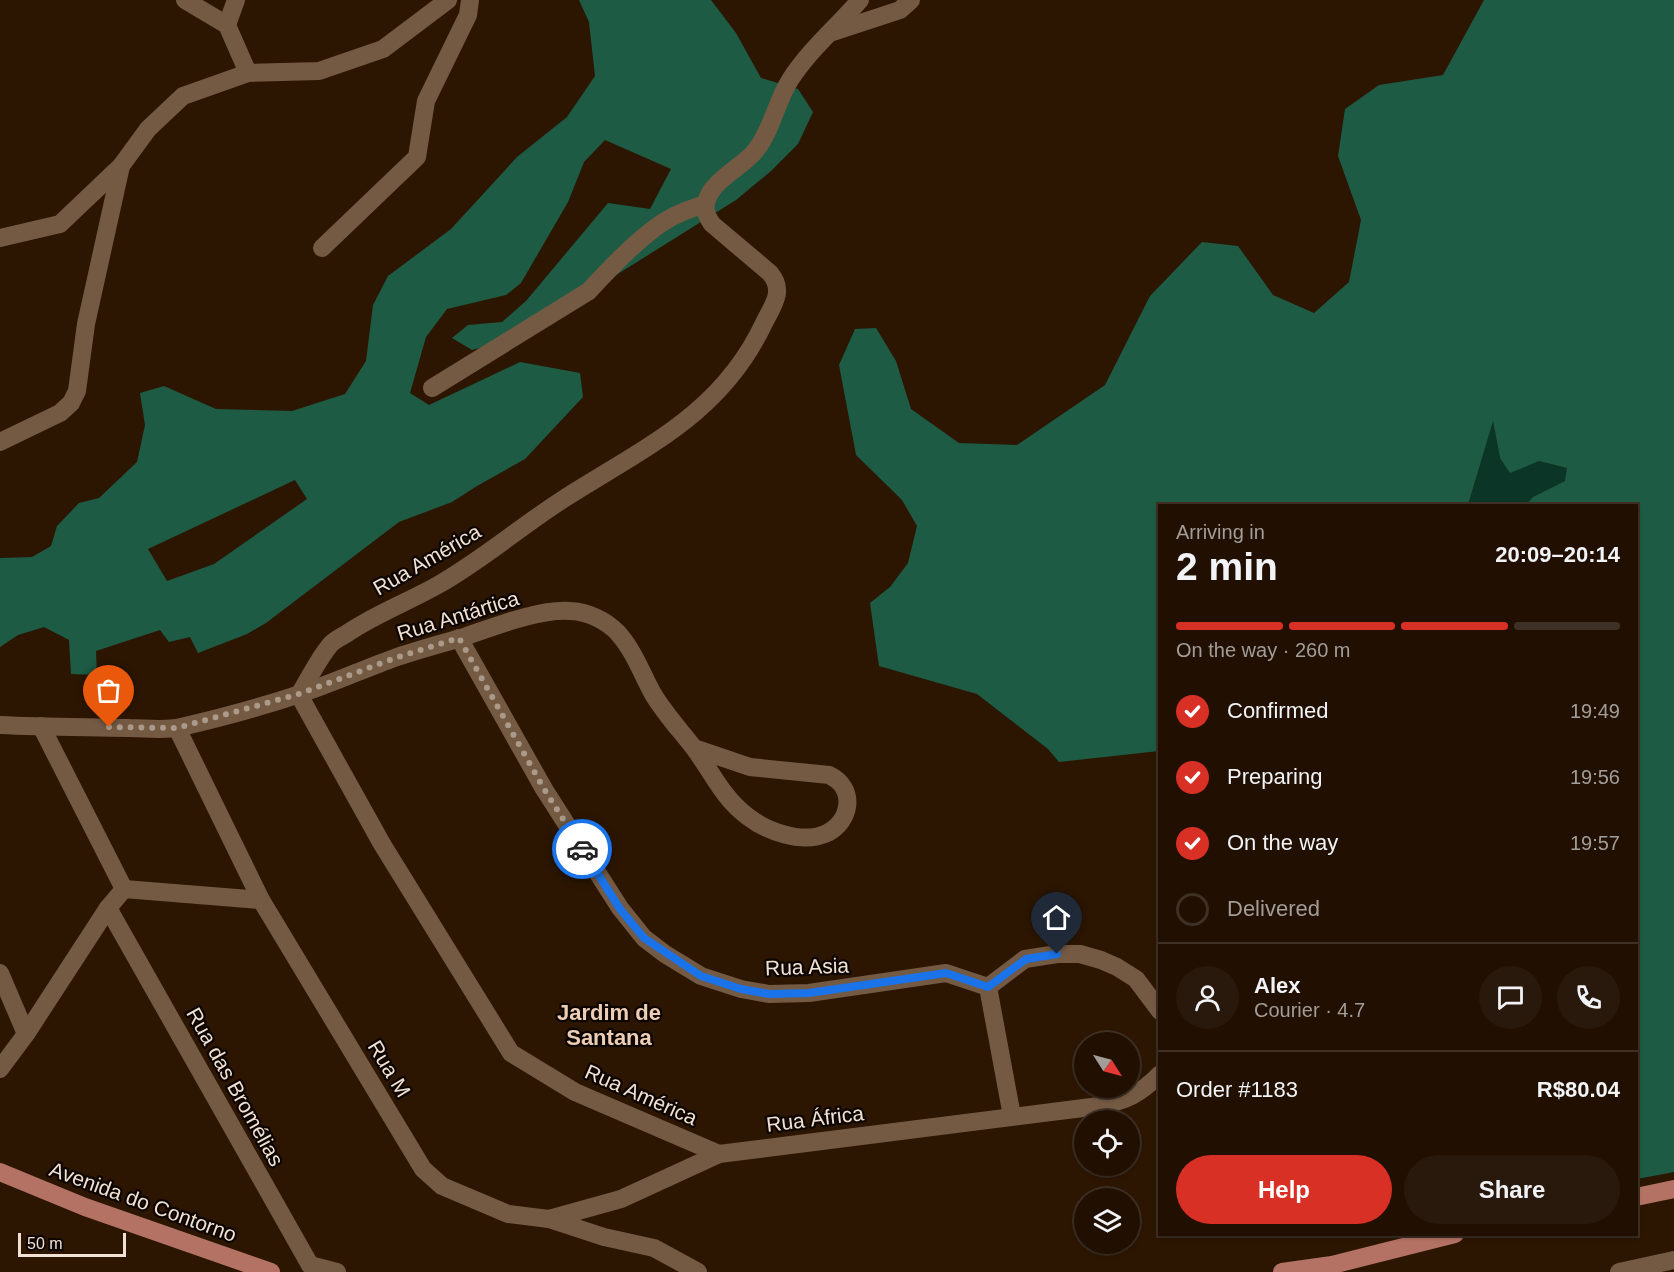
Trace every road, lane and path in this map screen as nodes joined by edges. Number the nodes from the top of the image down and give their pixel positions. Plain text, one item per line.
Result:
1 (185, 0) edge
2 (236, 0) edge
3 (448, 0) edge
4 (470, 0) edge
5 (860, 0) edge
6 (911, 0) edge
7 (227, 25) junction
8 (831, 33) junction
9 (248, 73) junction
10 (121, 166) junction
11 (705, 204) junction
12 (0, 238) edge
13 (322, 248) dead end
14 (432, 388) dead end
15 (0, 442) edge
16 (459, 638) junction
17 (299, 694) junction
18 (0, 725) edge
19 (41, 726) junction
20 (177, 728) junction
21 (694, 748) junction
22 (124, 890) junction
23 (261, 900) junction
24 (108, 908) junction
25 (0, 973) edge
26 (988, 987) junction
27 (1158, 1008) edge
28 (26, 1034) junction
29 (0, 1069) edge
30 (1158, 1076) edge
31 (1012, 1116) junction
32 (718, 1154) junction
33 (0, 1172) edge
34 (1674, 1189) edge
35 (1638, 1197) edge
36 (549, 1219) junction
37 (1447, 1236) edge
38 (1674, 1260) edge
39 (308, 1268) edge
40 (271, 1272) edge
41 (337, 1272) edge
42 (698, 1272) edge
43 (1282, 1272) edge
44 (1619, 1272) edge

1 - 7 street
2 - 7 street
3 - 9 street
4 - 13 street
5 - 8 street
6 - 8 street
7 - 9 street
8 - 11 street
9 - 10 street
10 - 12 street
10 - 15 street
11 - 14 street
11 - 17 street, Rua América
16 - 17 street, Rua Antártica
16 - 21 street, Rua Antártica
16 - 26 street, Rua Asia
17 - 20 street, Rua Antártica
17 - 32 street, Rua América
18 - 19 street, Rua Antártica
19 - 20 street, Rua Antártica
19 - 22 street
20 - 23 street, Rua M
21 - 21 street, Rua Antártica
22 - 23 street
22 - 24 street
23 - 36 street, Rua M
24 - 28 street
24 - 39 street, Rua das Bromélias
25 - 28 street
26 - 27 street
26 - 31 street
28 - 29 street
30 - 31 street, Rua África
31 - 32 street, Rua África
32 - 36 street, Rua África
33 - 40 main road, Avenida do Contorno
34 - 35 main road
36 - 42 street, Rua M
37 - 43 main road
38 - 44 street
39 - 41 street, Rua das Bromélias

